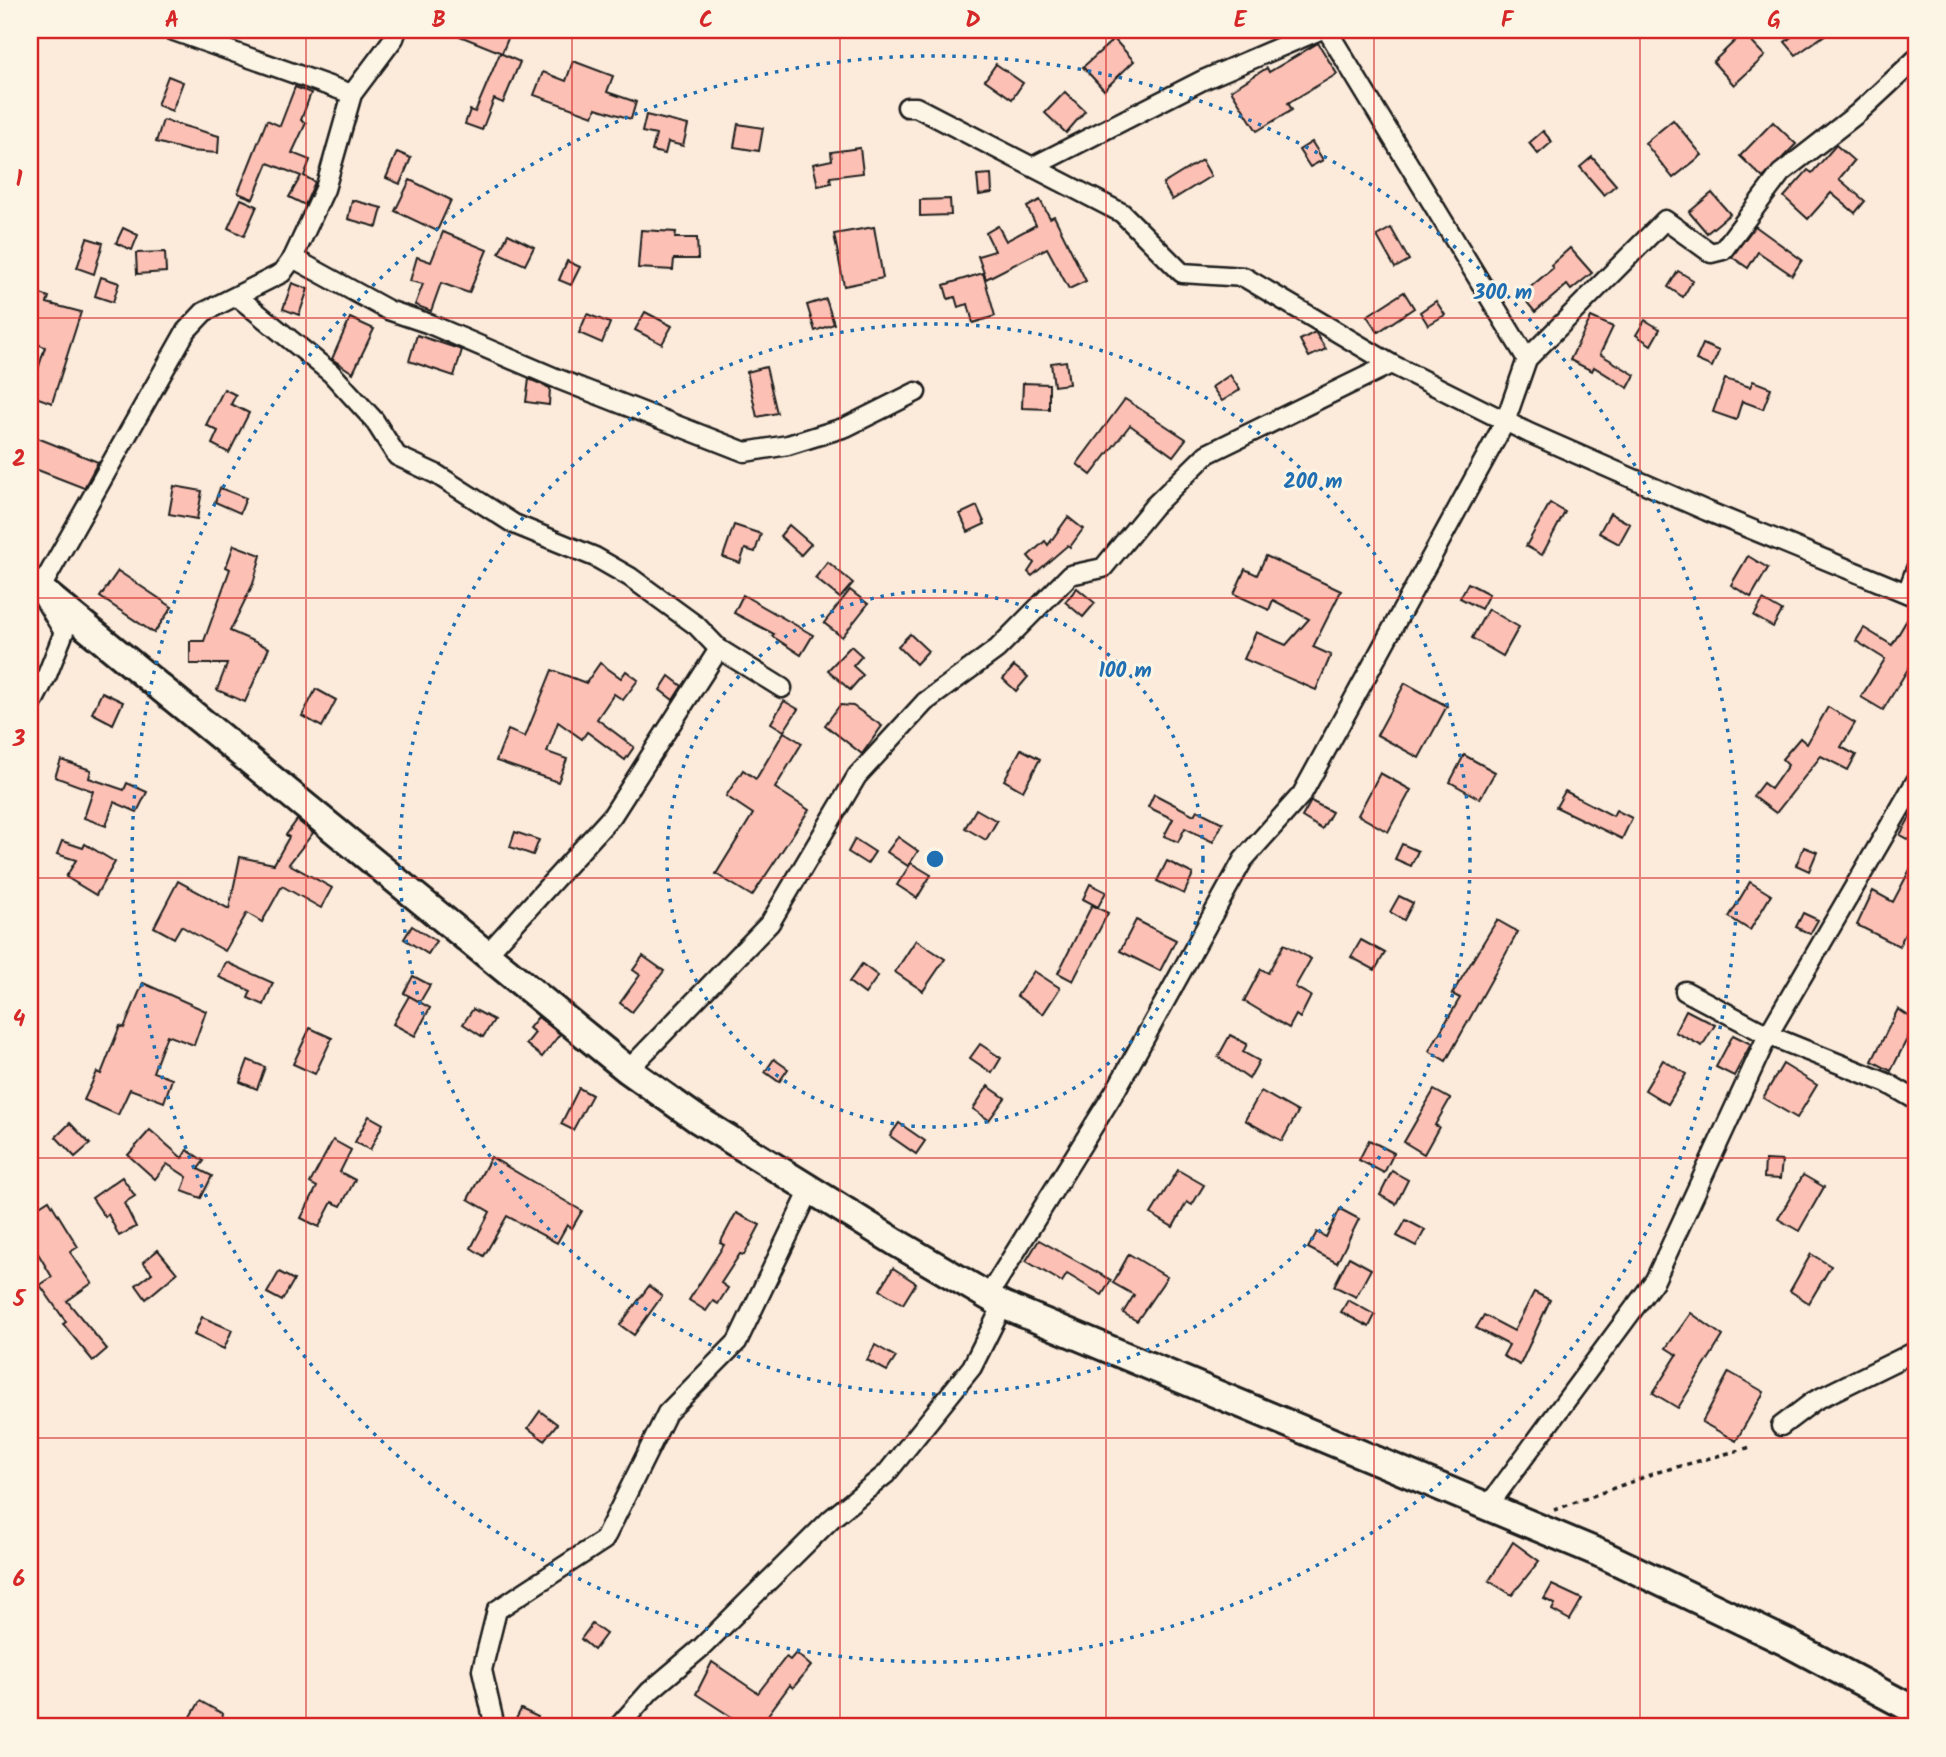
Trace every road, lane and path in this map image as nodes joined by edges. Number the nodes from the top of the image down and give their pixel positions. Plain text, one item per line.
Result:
1 (171, 30) edge
2 (397, 30) edge
3 (1320, 30) edge
4 (1327, 30) edge
5 (1916, 59) edge
6 (352, 94) junction
7 (907, 107) dead end
8 (1036, 165) junction
9 (293, 258) junction
10 (238, 297) junction
11 (1527, 359) junction
12 (1391, 364) junction
13 (916, 392) dead end
14 (1505, 422) junction
15 (1916, 569) edge
16 (35, 586) edge
17 (1912, 595) edge
18 (719, 649) junction
19 (782, 688) dead end
20 (30, 708) edge
21 (1916, 780) edge
22 (487, 954) junction
23 (1685, 991) dead end
24 (1768, 1035) junction
25 (628, 1070) junction
26 (1916, 1100) edge
27 (811, 1188) junction
28 (995, 1300) junction
29 (1916, 1351) edge
30 (1781, 1426) dead end
31 (1751, 1447) dead end
32 (1489, 1506) junction
33 (1524, 1521) junction
34 (1916, 1711) edge
35 (495, 1727) edge
36 (618, 1727) edge

1 - 6 street
2 - 6 street
3 - 8 street
4 - 11 street
5 - 11 street
6 - 9 street
7 - 8 street
8 - 12 street
9 - 10 street
9 - 13 street
10 - 16 street
10 - 18 street
11 - 14 street
12 - 14 street
12 - 25 street
14 - 17 street
14 - 28 street
15 - 17 street
16 - 20 street
16 - 22 street
18 - 19 street
18 - 22 street
21 - 24 street
22 - 25 street
23 - 24 street
24 - 26 street
24 - 32 street
25 - 27 street
27 - 28 street
27 - 35 street
28 - 32 street
28 - 36 street
29 - 30 street
31 - 33 path
32 - 33 street
33 - 34 street

